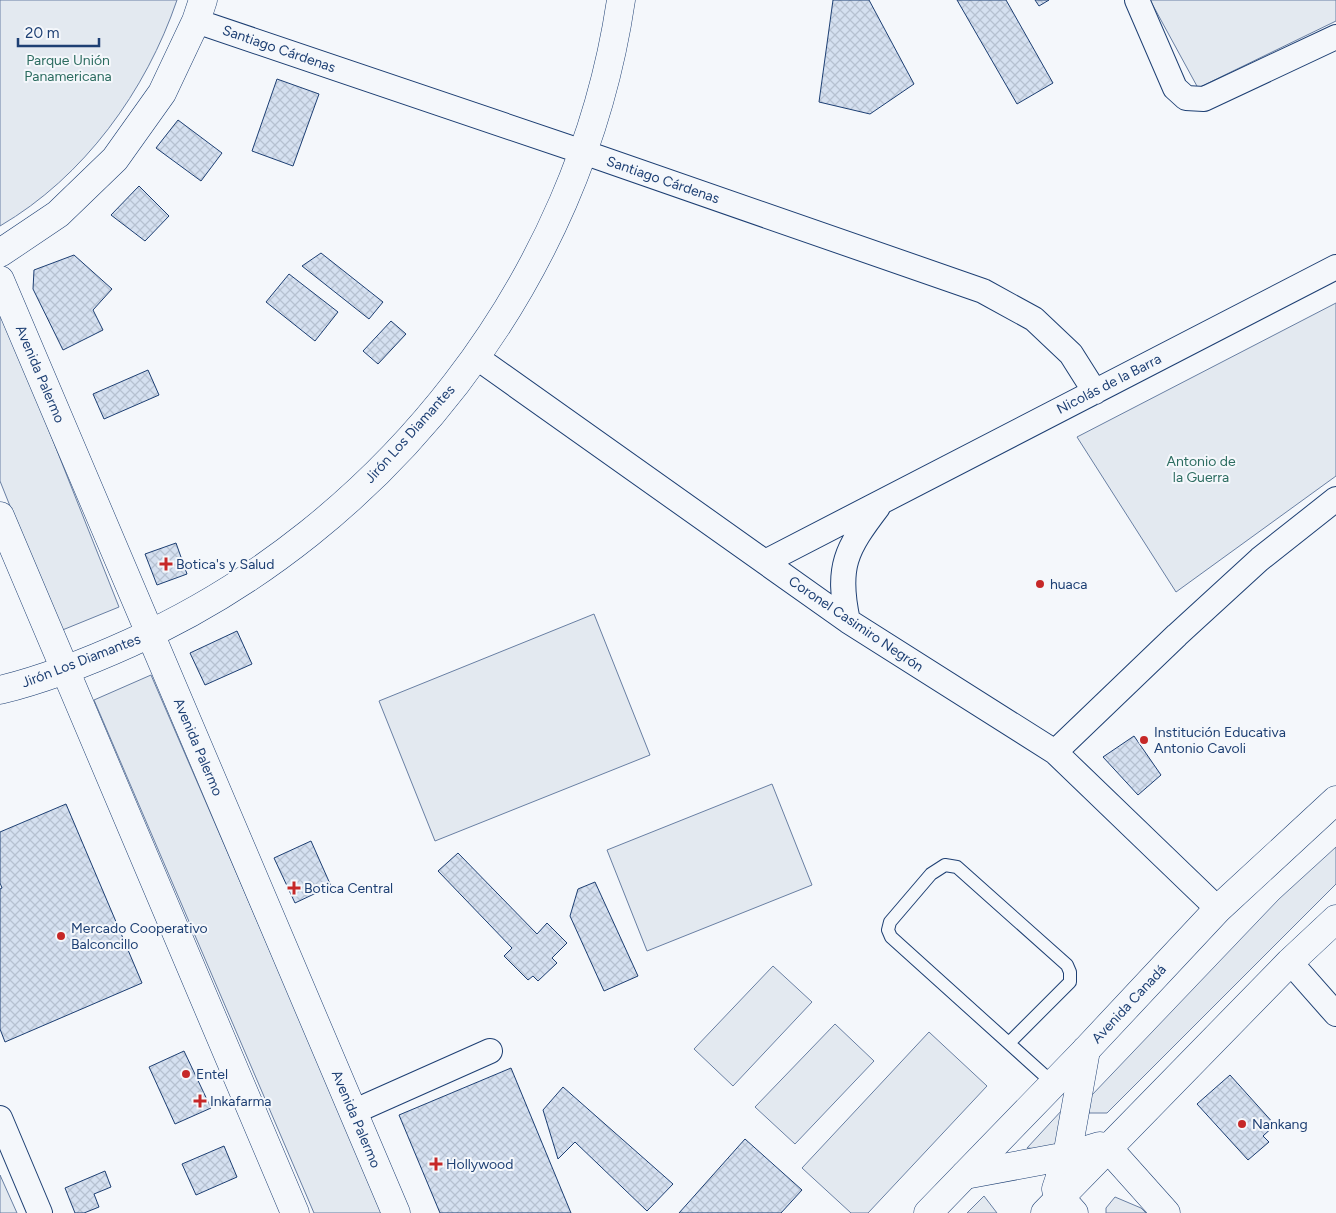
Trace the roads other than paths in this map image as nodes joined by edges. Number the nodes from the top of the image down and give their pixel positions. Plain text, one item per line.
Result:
1 (621, 0) edge
2 (1138, 0) edge
3 (200, 11) edge
4 (1336, 36) edge
5 (583, 152) junction
6 (0, 253) edge
7 (1336, 267) edge
8 (0, 280) edge
9 (476, 357) junction
10 (1095, 392) junction
11 (1336, 499) edge
12 (882, 501) junction
13 (0, 516) edge
14 (765, 562) junction
15 (848, 621) junction
16 (150, 634) junction
17 (65, 670) junction
18 (0, 690) edge
19 (1055, 752) junction
20 (1336, 800) edge
21 (1218, 909) junction
22 (1336, 919) edge
23 (1290, 962) junction
24 (1336, 1014) edge
25 (1009, 1043) junction
26 (1086, 1050) junction
27 (490, 1051) dead end
28 (1054, 1084) junction
29 (353, 1112) junction
30 (0, 1118) edge
31 (1109, 1149) junction
32 (1067, 1156) junction
33 (965, 1175) junction
34 (1060, 1208) edge
35 (40, 1213) edge
36 (295, 1213) edge
37 (396, 1213) edge
38 (928, 1213) edge
39 (1166, 1213) edge

1 - 5 street, Jirón Los Diamantes
2 - 4 street
3 - 5 street, Santiago Cárdenas
3 - 6 street
5 - 9 street, Jirón Los Diamantes
5 - 10 street, Santiago Cárdenas
7 - 10 street, Nicolás de la Barra
8 - 16 street, Avenida Palermo
9 - 14 street, Coronel Casimiro Negrón
9 - 16 street, Jirón Los Diamantes
10 - 12 street, Nicolás de la Barra
11 - 19 street
12 - 14 street, Nicolás de la Barra
12 - 15 street, Nicolás de la Barra
13 - 17 street
14 - 15 street, Coronel Casimiro Negrón
15 - 19 street, Coronel Casimiro Negrón
16 - 17 street, Jirón Los Diamantes
16 - 29 street, Avenida Palermo
17 - 18 street, Jirón Los Diamantes
17 - 36 street
19 - 21 street, Coronel Casimiro Negrón
20 - 21 street, Avenida Canadá
21 - 26 street, Avenida Canadá
22 - 23 street
23 - 24 street
23 - 31 street
25 - 25 lane
25 - 28 lane
26 - 28 street, Avenida Canadá
26 - 32 street
27 - 29 street
28 - 33 street, Avenida Canadá
29 - 37 street, Avenida Palermo
30 - 35 street
31 - 32 street
31 - 34 street
31 - 39 street
32 - 33 street
32 - 34 street
33 - 38 street, Avenida Canadá

